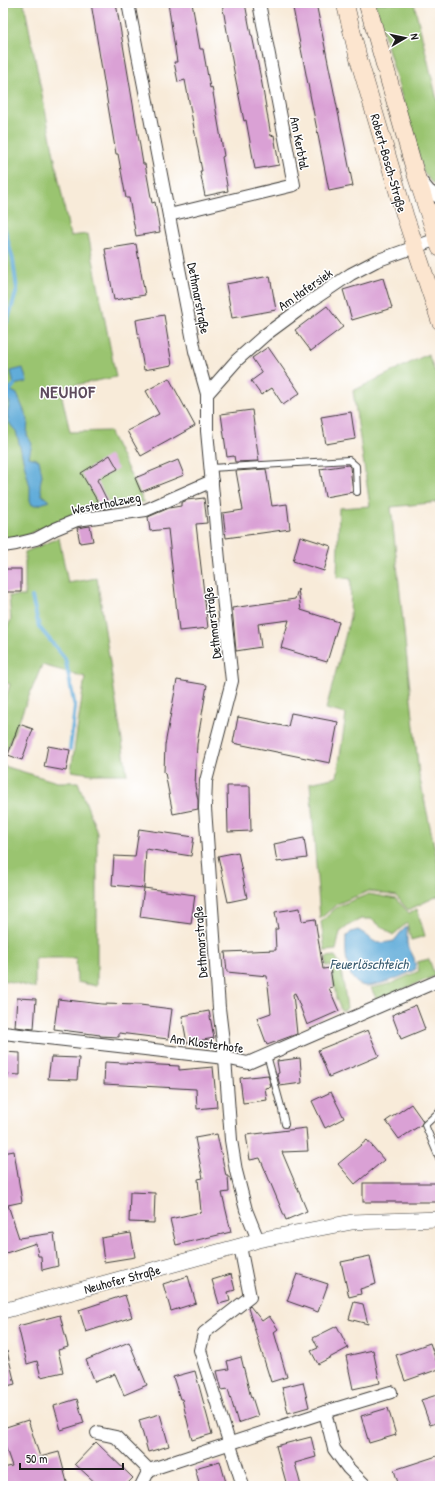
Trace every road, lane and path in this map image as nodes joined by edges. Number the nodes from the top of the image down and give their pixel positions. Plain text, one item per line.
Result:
1 (128, 3) edge
2 (259, 3) edge
3 (345, 3) edge
4 (367, 3) edge
5 (416, 176) junction
6 (440, 198) edge
7 (169, 215) junction
8 (439, 242) edge
9 (415, 248) junction
10 (440, 321) edge
11 (207, 394) junction
12 (211, 468) junction
13 (212, 481) junction
14 (357, 492) dead end
15 (3, 546) edge
16 (440, 980) edge
17 (3, 1033) edge
18 (267, 1055) junction
19 (225, 1058) junction
20 (440, 1111) edge
21 (285, 1124) dead end
22 (440, 1160) edge
23 (440, 1218) edge
24 (258, 1240) junction
25 (240, 1246) junction
26 (3, 1311) edge
27 (391, 1392) dead end
28 (325, 1412) junction
29 (97, 1433) dead end
30 (230, 1443) junction
31 (149, 1470) junction
32 (141, 1486) edge
33 (243, 1486) edge
34 (366, 1486) edge

1 - 7 street, Dethmarstraße
2 - 7 street, Am Kerbtal
3 - 9 main road, Robert-Bosch-Straße
4 - 5 main road, Robert-Bosch-Straße
5 - 6 street
5 - 8 main road, Robert-Bosch-Straße
7 - 11 street, Dethmarstraße
8 - 9 street, Am Hafersiek
9 - 10 main road, Robert-Bosch-Straße
9 - 11 street, Am Hafersiek
11 - 12 street, Dethmarstraße
12 - 13 street, Dethmarstraße
12 - 14 lane
13 - 15 street, Westerholzweg
13 - 19 street, Dethmarstraße
16 - 18 street, Am Klosterhofe
17 - 19 street, Am Klosterhofe
18 - 19 street, Am Klosterhofe
18 - 21 lane
19 - 24 street, Dethmarstraße
20 - 22 lane
23 - 24 street, Neuhofer Straße
24 - 25 street, Neuhofer Straße
25 - 26 street, Neuhofer Straße
25 - 30 street
27 - 28 street
28 - 30 street
28 - 34 street
29 - 31 street
30 - 31 street
30 - 33 street
31 - 32 street

